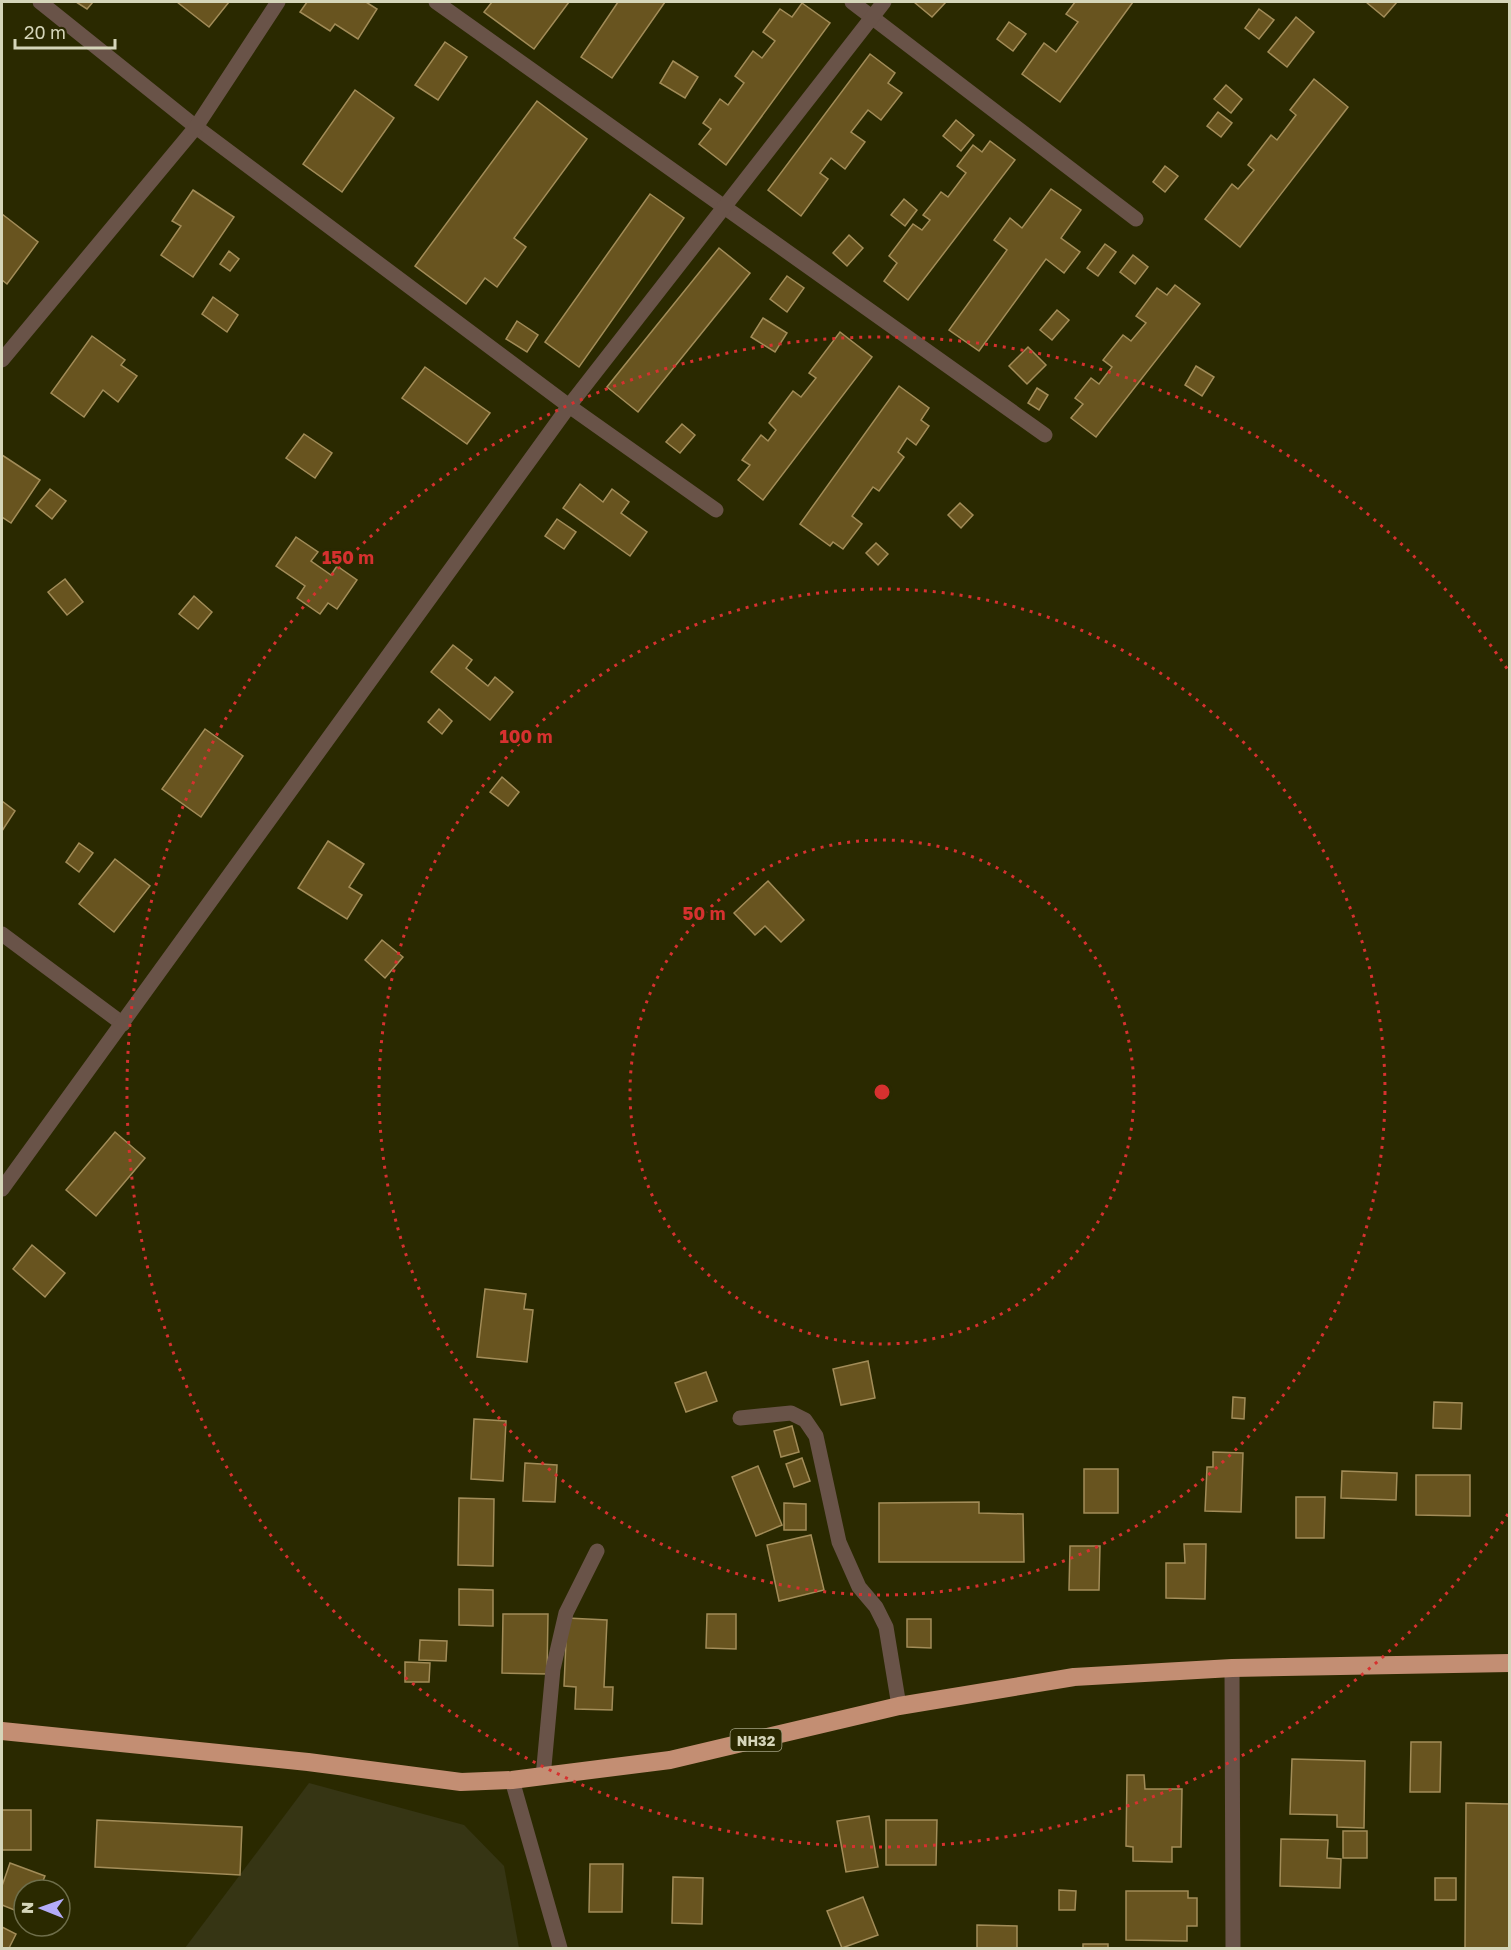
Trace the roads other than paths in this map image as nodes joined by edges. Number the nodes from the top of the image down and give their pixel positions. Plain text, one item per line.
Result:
1 (40, 2) edge
2 (278, 2) edge
3 (436, 2) edge
4 (852, 2) edge
5 (884, 2) edge
6 (872, 17) junction
7 (196, 127) junction
8 (724, 205) junction
9 (1136, 219) dead end
10 (2, 360) edge
11 (569, 406) junction
12 (1046, 435) dead end
13 (716, 510) dead end
14 (2, 934) edge
15 (123, 1024) junction
16 (2, 1190) edge
17 (740, 1418) dead end
18 (597, 1551) dead end
19 (1509, 1663) edge
20 (1233, 1668) junction
21 (899, 1706) junction
22 (2, 1731) edge
23 (543, 1777) junction
24 (512, 1780) junction
25 (560, 1948) edge
26 (1233, 1948) edge

1 - 7 street
2 - 7 street
3 - 8 street
4 - 6 street
5 - 6 street
6 - 8 street
6 - 9 street
7 - 10 street
7 - 11 street
8 - 11 street
8 - 12 street
11 - 13 street
11 - 15 street
14 - 15 street
15 - 16 street
17 - 21 street
18 - 23 street
19 - 20 highway, NH32
20 - 21 highway, NH32
20 - 26 street
21 - 23 highway, NH32
22 - 24 highway, NH32
23 - 24 highway, NH32
24 - 25 street

